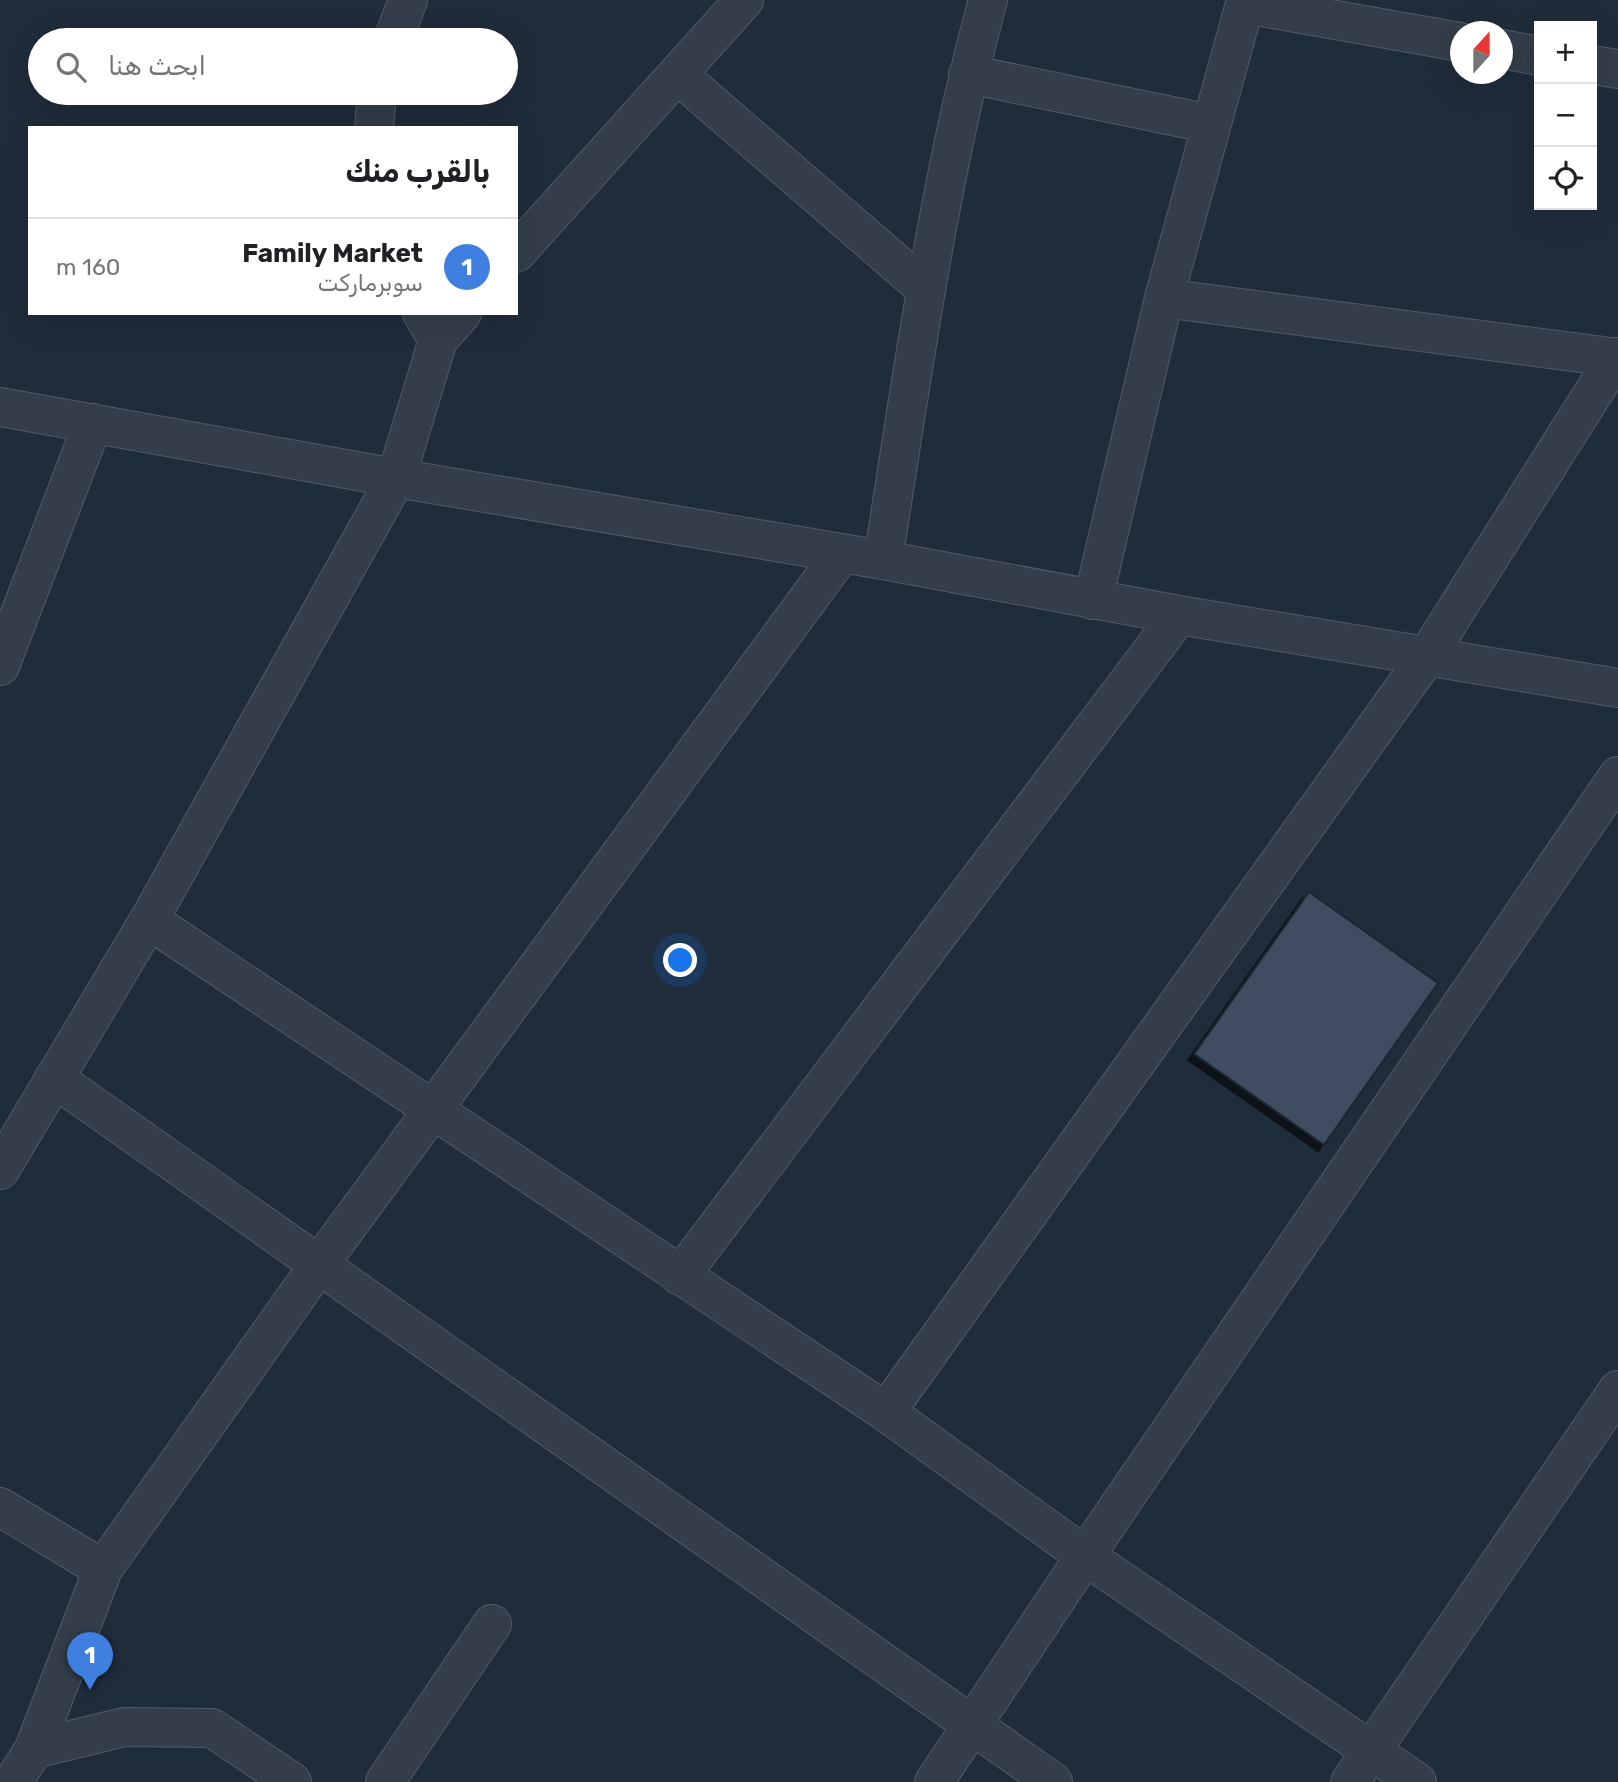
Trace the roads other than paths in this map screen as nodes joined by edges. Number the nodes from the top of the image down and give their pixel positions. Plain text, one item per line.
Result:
1 (408, 0) edge
2 (744, 0) edge
3 (988, 0) edge
4 (1246, 2) edge
5 (398, 28) edge
6 (1450, 40) edge
7 (1513, 51) edge
8 (1534, 55) edge
9 (1597, 66) edge
10 (1618, 69) edge
11 (677, 74) junction
12 (968, 74) junction
13 (376, 105) edge
14 (1211, 124) junction
15 (374, 126) edge
16 (518, 251) edge
17 (926, 289) junction
18 (1164, 298) junction
19 (440, 322) edge
20 (1617, 357) edge
21 (0, 407) edge
22 (93, 424) junction
23 (396, 478) junction
24 (842, 553) junction
25 (883, 560) junction
26 (1093, 600) junction
27 (1179, 615) junction
28 (1427, 656) junction
29 (0, 666) edge
30 (1618, 688) edge
31 (1618, 776) edge
32 (149, 920) junction
33 (54, 1078) junction
34 (434, 1110) junction
35 (0, 1170) edge
36 (318, 1266) junction
37 (680, 1276) junction
38 (1618, 1390) edge
39 (886, 1412) junction
40 (0, 1507) edge
41 (1085, 1556) junction
42 (103, 1569) junction
43 (492, 1624) dead end
44 (972, 1726) junction
45 (34, 1749) junction
46 (1371, 1751) junction
47 (13, 1782) edge
48 (292, 1782) edge
49 (385, 1782) edge
50 (934, 1782) edge
51 (1052, 1782) edge
52 (1350, 1782) edge
53 (1417, 1782) edge

1 - 5 street
2 - 11 street
3 - 12 street
4 - 6 street
4 - 14 street
7 - 8 street
9 - 10 street
11 - 16 street
11 - 17 street
12 - 14 street
12 - 17 street
13 - 15 street
14 - 18 street
17 - 25 street
18 - 20 street
18 - 26 street
19 - 23 street
20 - 28 street
21 - 22 street
22 - 23 street
22 - 29 street
23 - 24 street
23 - 32 street
24 - 25 street
24 - 34 street
25 - 26 street
26 - 27 street
27 - 28 street
27 - 37 street
28 - 30 street
28 - 39 street
31 - 41 street
32 - 33 street
32 - 34 street
33 - 35 street
33 - 36 street
34 - 36 street
34 - 37 street
36 - 42 street
36 - 44 street
37 - 39 street
38 - 46 street
39 - 41 street
40 - 42 street
41 - 44 street
41 - 46 street
42 - 45 street
43 - 49 street
44 - 50 street
44 - 51 street
45 - 47 street
45 - 48 street
46 - 52 street
46 - 53 street

